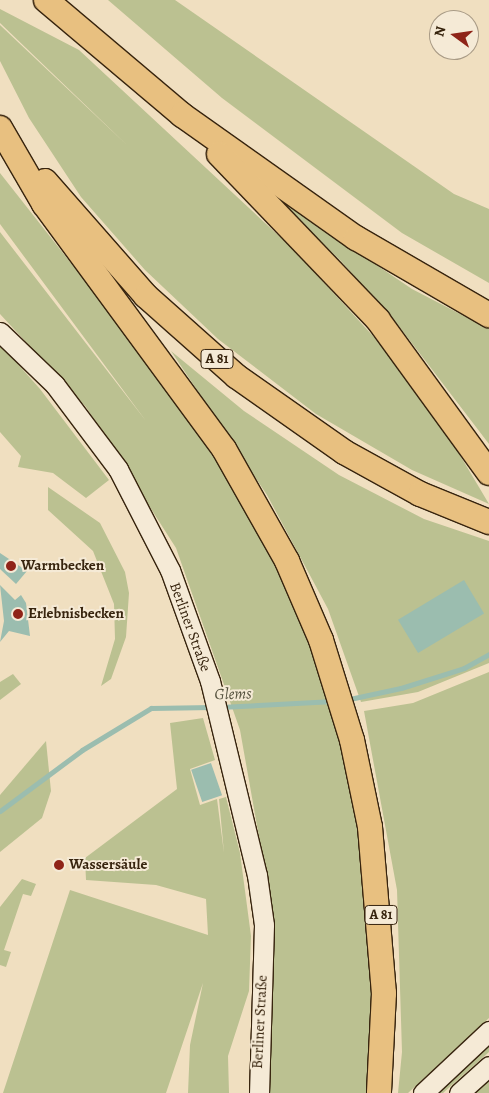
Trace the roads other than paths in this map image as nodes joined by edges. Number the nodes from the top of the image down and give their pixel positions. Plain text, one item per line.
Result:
1 (46, 0) edge
2 (182, 115) junction
3 (0, 127) edge
4 (489, 315) edge
5 (0, 332) edge
6 (489, 473) edge
7 (489, 522) edge
8 (489, 1030) edge
9 (489, 1066) edge
10 (259, 1093) edge
11 (379, 1093) edge
12 (423, 1093) edge
13 (459, 1093) edge

1 - 2 highway
2 - 4 highway
2 - 6 highway
3 - 7 highway, A 81
3 - 11 highway, A 81
5 - 10 main road, Berliner Straße
8 - 12 main road
9 - 13 main road

